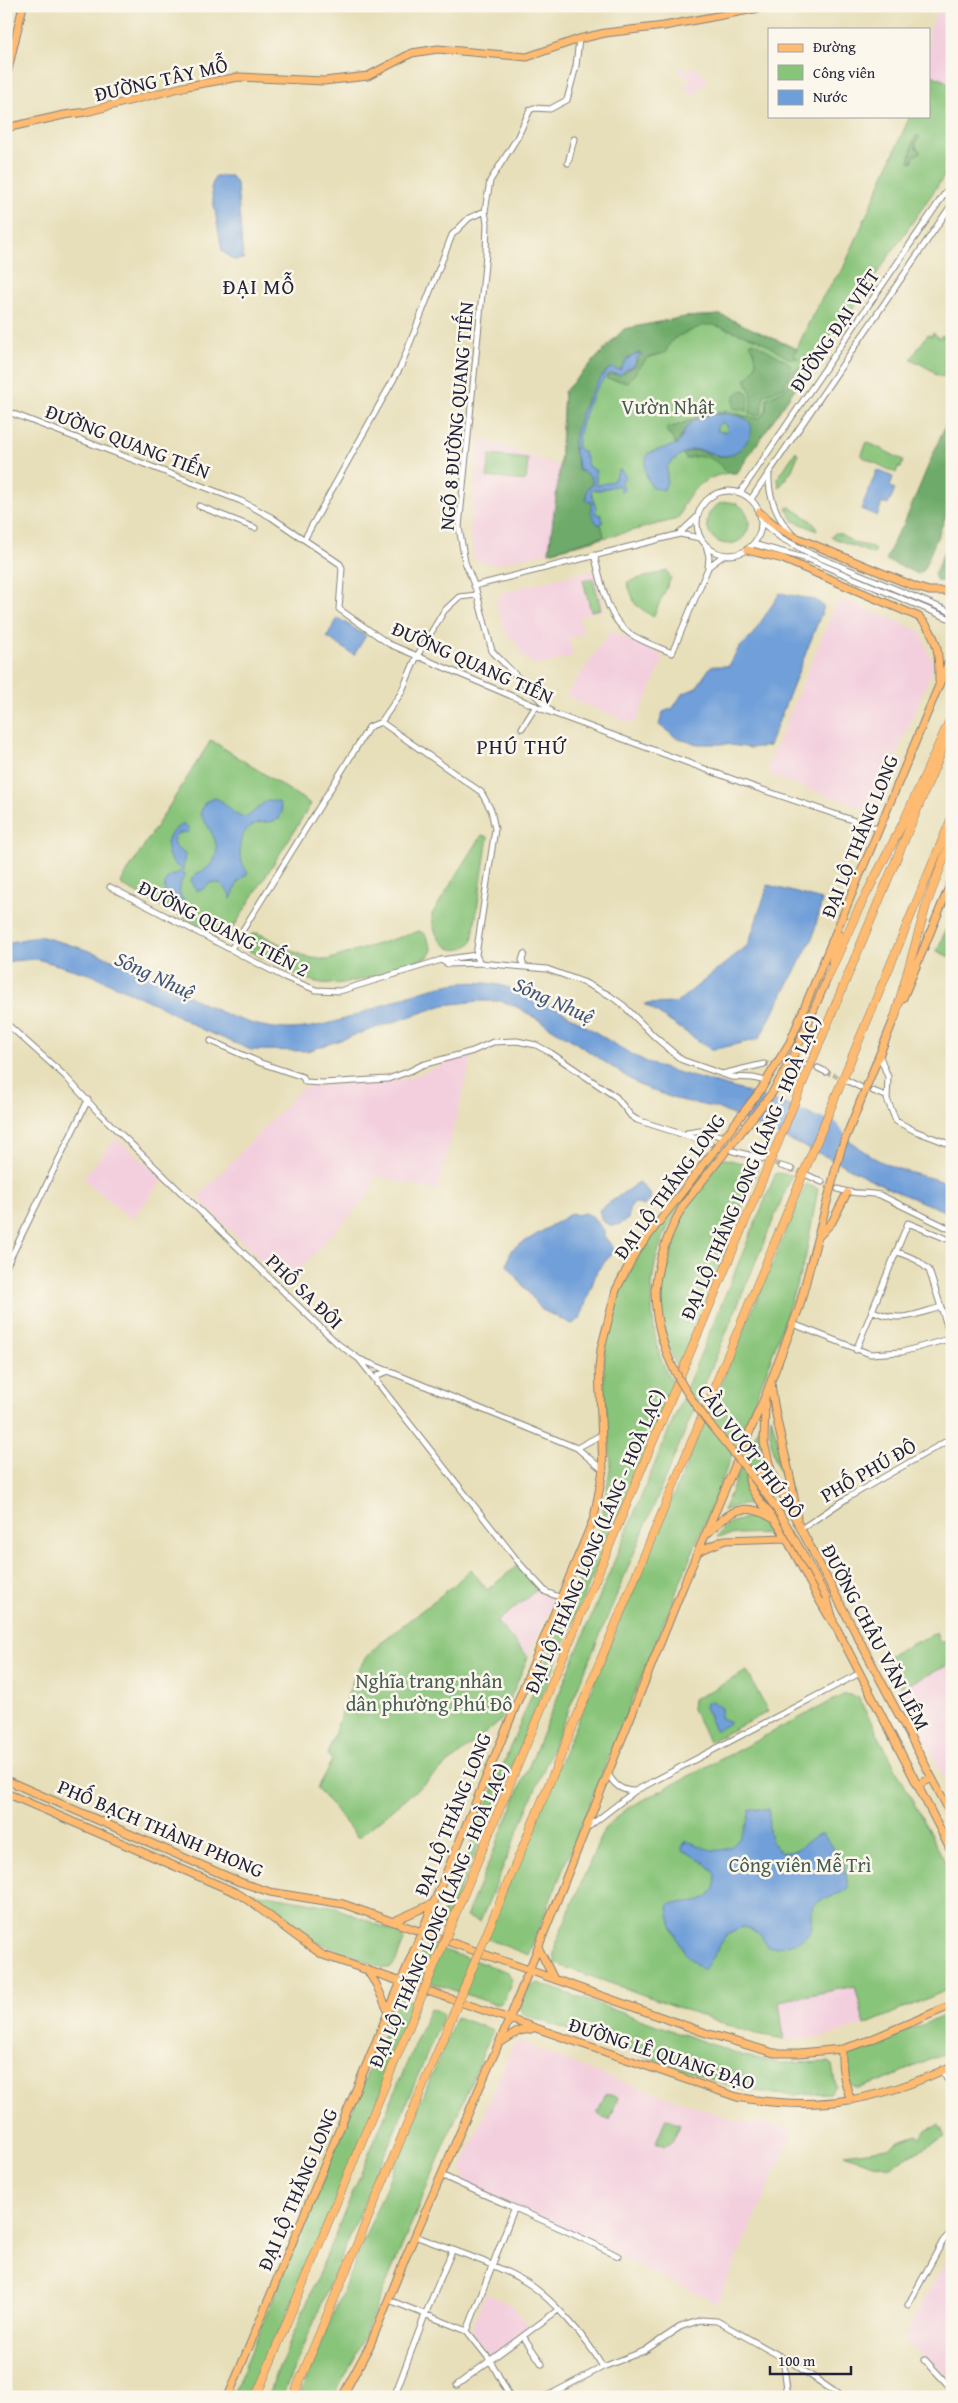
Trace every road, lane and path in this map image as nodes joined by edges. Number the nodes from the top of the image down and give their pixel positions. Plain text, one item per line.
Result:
1 (23, 6) edge
2 (771, 6) edge
3 (579, 39) junction
4 (6, 78) edge
5 (6, 128) edge
6 (574, 139) dead end
7 (568, 163) dead end
8 (952, 183) edge
9 (952, 204) edge
10 (485, 212) junction
11 (807, 396) junction
12 (817, 403) junction
13 (6, 411) edge
14 (769, 473) junction
15 (740, 493) junction
16 (751, 500) junction
17 (200, 506) dead end
18 (759, 512) junction
19 (697, 517) junction
20 (761, 522) junction
21 (255, 528) dead end
22 (680, 534) junction
23 (795, 537) junction
24 (305, 538) junction
25 (700, 538) junction
26 (706, 545) junction
27 (750, 547) junction
28 (594, 555) junction
29 (724, 555) junction
30 (708, 568) junction
31 (474, 586) junction
32 (952, 591) edge
33 (477, 596) junction
34 (952, 612) edge
35 (948, 618) dead end
36 (952, 654) edge
37 (417, 656) junction
38 (939, 684) junction
39 (536, 706) junction
40 (553, 714) junction
41 (952, 715) edge
42 (381, 722) junction
43 (952, 726) edge
44 (522, 728) dead end
45 (952, 817) edge
46 (879, 829) junction
47 (952, 837) edge
48 (952, 880) edge
49 (110, 887) dead end
50 (846, 909) junction
51 (231, 949) junction
52 (524, 954) dead end
53 (476, 955) junction
54 (441, 960) junction
55 (480, 963) junction
56 (524, 967) junction
57 (828, 979) junction
58 (894, 1020) junction
59 (6, 1023) edge
60 (211, 1040) dead end
61 (879, 1054) junction
62 (795, 1062) tunnel mouth
63 (764, 1064) tunnel mouth
64 (804, 1064) dead end
65 (818, 1068) dead end
66 (826, 1072) tunnel mouth
67 (722, 1074) junction
68 (844, 1079) tunnel mouth
69 (766, 1081) junction
70 (860, 1087) dead end
71 (873, 1091) dead end
72 (886, 1096) junction
73 (88, 1100) junction
74 (684, 1134) junction
75 (725, 1137) junction
76 (710, 1143) dead end
77 (952, 1145) edge
78 (733, 1151) dead end
79 (764, 1159) tunnel mouth
80 (781, 1166) tunnel mouth
81 (791, 1169) tunnel mouth
82 (807, 1176) tunnel mouth
83 (822, 1182) dead end
84 (838, 1189) dead end
85 (847, 1193) junction
86 (952, 1230) edge
87 (817, 1238) junction
88 (952, 1240) edge
89 (898, 1252) junction
90 (6, 1267) edge
91 (656, 1291) joint
92 (941, 1306) junction
93 (873, 1311) junction
94 (793, 1324) junction
95 (951, 1338) edge
96 (856, 1350) junction
97 (359, 1359) junction
98 (389, 1371) junction
99 (771, 1381) junction
100 (377, 1384) junction
101 (766, 1394) junction
102 (602, 1435) junction
103 (952, 1438) edge
104 (577, 1448) junction
105 (602, 1470) junction
106 (772, 1474) junction
107 (775, 1520) junction
108 (797, 1521) junction
109 (801, 1529) junction
110 (705, 1535) junction
111 (785, 1538) junction
112 (699, 1551) junction
113 (562, 1598) junction
114 (836, 1627) junction
115 (860, 1673) junction
116 (608, 1773) junction
117 (932, 1778) junction
118 (6, 1780) edge
119 (918, 1785) junction
120 (635, 1791) junction
121 (6, 1793) edge
122 (952, 1816) edge
123 (585, 1830) junction
124 (952, 1852) edge
125 (432, 1904) junction
126 (394, 1921) junction
127 (421, 1930) junction
128 (538, 1947) junction
129 (529, 1970) junction
130 (369, 1973) junction
131 (554, 1980) junction
132 (400, 1982) junction
133 (952, 2005) edge
134 (388, 2011) junction
135 (509, 2020) junction
136 (534, 2028) junction
137 (498, 2044) junction
138 (842, 2049) junction
139 (952, 2066) edge
140 (943, 2070) junction
141 (952, 2089) edge
142 (851, 2100) junction
143 (441, 2175) junction
144 (514, 2209) junction
145 (952, 2231) edge
146 (415, 2236) junction
147 (452, 2251) junction
148 (618, 2256) dead end
149 (492, 2266) junction
150 (389, 2300) junction
151 (908, 2305) dead end
152 (558, 2310) junction
153 (425, 2315) junction
154 (467, 2331) junction
155 (523, 2336) junction
156 (784, 2358) junction
157 (490, 2360) junction
158 (925, 2360) dead end
159 (542, 2364) dead end
160 (603, 2367) junction
161 (457, 2385) dead end
162 (951, 2387) edge
163 (228, 2397) edge
164 (256, 2397) edge
165 (292, 2397) edge
166 (342, 2397) edge
167 (394, 2397) edge
168 (510, 2397) edge
169 (541, 2397) edge
170 (788, 2397) edge
171 (842, 2397) edge

1 - 4 main road
2 - 3 main road
3 - 5 main road, ĐƯỜNG TÂY MỖ
3 - 10 street, NGÕ 8 ĐƯỜNG QUANG TIẾN
6 - 7 street
8 - 11 street, ĐƯỜNG ĐẠI VIỆT
9 - 12 street, ĐƯỜNG ĐẠI VIỆT
10 - 24 street
10 - 31 street, NGÕ 8 ĐƯỜNG QUANG TIẾN
11 - 12 street
11 - 15 street, ĐƯỜNG ĐẠI VIỆT
12 - 14 street, ĐƯỜNG ĐẠI VIỆT
13 - 24 street, ĐƯỜNG QUANG TIẾN
14 - 16 street, ĐƯỜNG ĐẠI VIỆT
14 - 23 street
15 - 16 street
15 - 19 street
16 - 18 street
17 - 21 street
18 - 20 street
18 - 23 main road
19 - 22 street
19 - 25 street
20 - 27 street
20 - 34 street
22 - 25 street
22 - 28 street
23 - 32 main road
24 - 37 street, ĐƯỜNG QUANG TIẾN
25 - 26 street
26 - 29 street
26 - 30 street
27 - 29 street
27 - 35 street
27 - 38 main road
28 - 30 street
28 - 31 street
29 - 30 street
31 - 33 street, NGÕ 8 ĐƯỜNG QUANG TIẾN
33 - 37 street
33 - 40 street, NGÕ 8 ĐƯỜNG QUANG TIẾN
36 - 38 main road, ĐẠI LỘ THĂNG LONG
37 - 39 street, ĐƯỜNG QUANG TIẾN
37 - 42 street
38 - 46 main road, ĐẠI LỘ THĂNG LONG
39 - 40 street, ĐƯỜNG QUANG TIẾN
39 - 44 street
40 - 46 street, ĐƯỜNG QUANG TIẾN
41 - 57 highway
42 - 51 street
42 - 53 street
43 - 164 highway, ĐẠI LỘ THĂNG LONG (LÁNG - HOÀ LẠC), bridge
45 - 165 highway, bridge
46 - 50 main road, ĐẠI LỘ THĂNG LONG
47 - 58 highway
48 - 58 main road
49 - 51 street, ĐƯỜNG QUANG TIẾN 2
50 - 57 main road, ĐẠI LỘ THĂNG LONG
50 - 69 main road, ĐẠI LỘ THĂNG LONG
51 - 54 street, ĐƯỜNG QUANG TIẾN 2
52 - 56 street
53 - 54 street
53 - 55 street
54 - 55 street, ĐƯỜNG QUANG TIẾN 2
55 - 56 street, ĐƯỜNG QUANG TIẾN 2
56 - 67 street, ĐƯỜNG QUANG TIẾN 2
57 - 91 main road, ĐẠI LỘ THĂNG LONG
58 - 61 main road
59 - 73 street, PHỐ SA ĐÔI
60 - 74 street
61 - 72 street
61 - 87 main road
62 - 64 street
63 - 67 street
65 - 66 street
67 - 69 street, ĐƯỜNG QUANG TIẾN 2
68 - 70 street
69 - 75 main road, ĐẠI LỘ THĂNG LONG
71 - 72 street
72 - 77 street
73 - 90 street
73 - 97 street, PHỐ SA ĐÔI
74 - 75 street
74 - 76 street
75 - 102 main road, ĐẠI LỘ THĂNG LONG
78 - 79 street
80 - 81 street
82 - 83 street
84 - 85 street
85 - 86 street
85 - 87 main road
87 - 94 main road
88 - 89 street
89 - 92 street
89 - 93 street
91 - 114 main road, CẦU VƯỢT PHÚ ĐÔ, bridge
92 - 93 street
92 - 95 street
93 - 96 street
94 - 96 street
94 - 99 main road
95 - 96 street
97 - 98 street
97 - 100 street, PHỐ SA ĐÔI
98 - 100 street
98 - 104 street
99 - 101 main road
99 - 108 main road
100 - 113 street, PHỐ SA ĐÔI
101 - 106 main road, ĐƯỜNG CHÂU VĂN LIÊM
101 - 110 main road
102 - 104 street
102 - 105 main road, ĐẠI LỘ THĂNG LONG
103 - 109 street, PHỐ PHÚ ĐÔ
104 - 105 street
105 - 113 main road, ĐẠI LỘ THĂNG LONG
106 - 107 main road, ĐƯỜNG CHÂU VĂN LIÊM
106 - 108 main road, ĐƯỜNG CHÂU VĂN LIÊM
107 - 110 main road
107 - 111 main road, ĐƯỜNG CHÂU VĂN LIÊM
108 - 109 main road, ĐƯỜNG CHÂU VĂN LIÊM
109 - 117 main road, ĐƯỜNG CHÂU VĂN LIÊM
110 - 112 main road
111 - 112 main road
111 - 114 main road, ĐƯỜNG CHÂU VĂN LIÊM
112 - 116 main road
113 - 125 main road, ĐẠI LỘ THĂNG LONG
114 - 115 main road, ĐƯỜNG CHÂU VĂN LIÊM
115 - 119 main road, ĐƯỜNG CHÂU VĂN LIÊM
115 - 120 street
116 - 120 street
116 - 123 main road
117 - 119 main road
117 - 122 main road, ĐƯỜNG CHÂU VĂN LIÊM
118 - 126 main road, PHỐ BẠCH THÀNH PHONG
119 - 124 main road, ĐƯỜNG CHÂU VĂN LIÊM
120 - 123 street
121 - 130 main road, PHỐ BẠCH THÀNH PHONG
123 - 128 main road
125 - 126 main road
125 - 127 main road, ĐẠI LỘ THĂNG LONG
126 - 127 main road, PHỐ BẠCH THÀNH PHONG
127 - 129 main road, PHỐ BẠCH THÀNH PHONG
127 - 132 main road, ĐẠI LỘ THĂNG LONG
128 - 129 main road
128 - 131 main road
129 - 131 main road, ĐƯỜNG LÊ QUANG ĐẠO
129 - 135 main road
130 - 132 main road, PHỐ BẠCH THÀNH PHONG
130 - 134 main road
131 - 138 main road, ĐƯỜNG LÊ QUANG ĐẠO
132 - 134 main road, ĐẠI LỘ THĂNG LONG
132 - 135 main road, PHỐ BẠCH THÀNH PHONG
133 - 138 main road, ĐƯỜNG LÊ QUANG ĐẠO
134 - 163 main road, ĐẠI LỘ THĂNG LONG
135 - 136 main road, ĐƯỜNG LÊ QUANG ĐẠO
135 - 137 main road
136 - 137 main road
136 - 142 main road, ĐƯỜNG LÊ QUANG ĐẠO
137 - 143 main road
138 - 142 main road
139 - 140 main road, ĐƯỜNG LÊ QUANG ĐẠO
140 - 141 street
140 - 142 main road, ĐƯỜNG LÊ QUANG ĐẠO
143 - 144 street
143 - 146 main road
144 - 148 street
144 - 149 street
145 - 151 street
146 - 147 street
146 - 150 main road
147 - 149 street
147 - 153 street
149 - 152 street
149 - 154 street
150 - 153 street
150 - 166 main road
152 - 155 street
152 - 160 street
153 - 154 street
153 - 167 street
154 - 157 street
155 - 157 street
155 - 159 street
156 - 160 street
156 - 170 street
156 - 171 street
157 - 161 street
157 - 168 street
158 - 162 street
160 - 169 street

